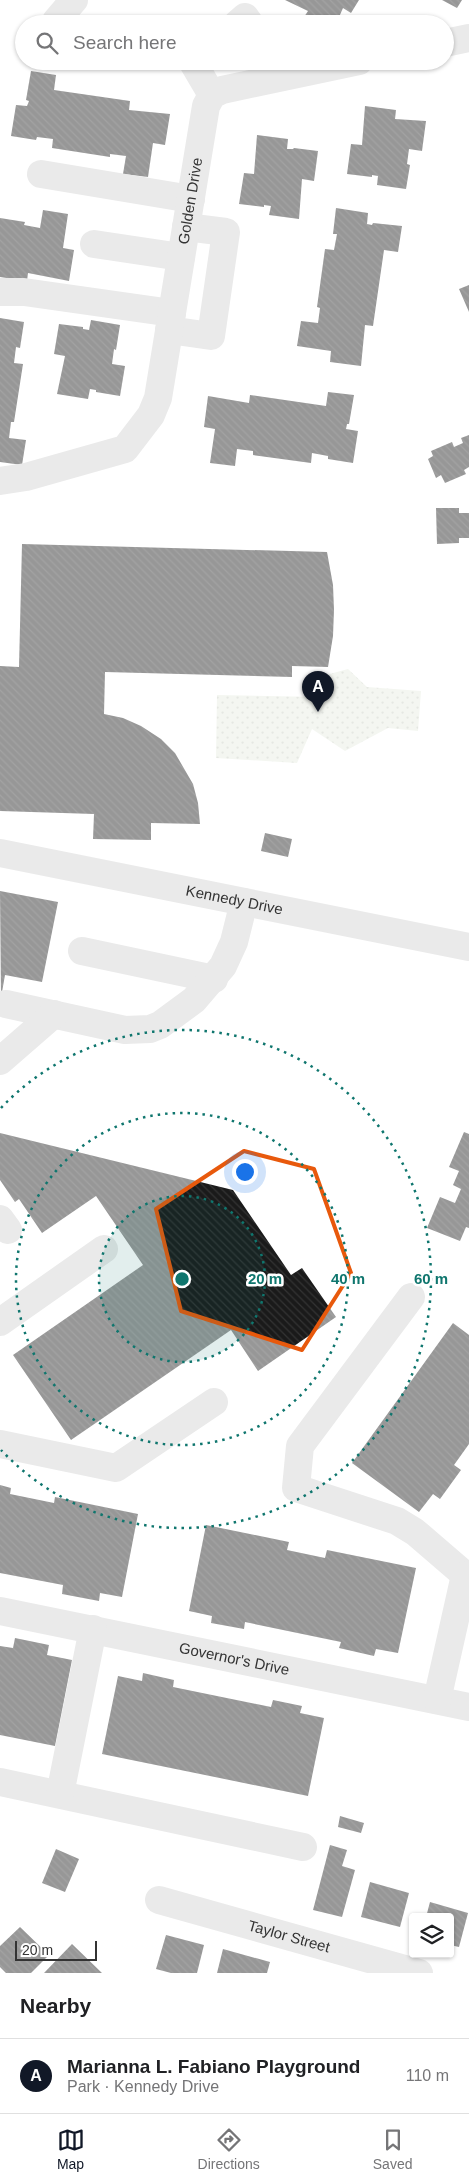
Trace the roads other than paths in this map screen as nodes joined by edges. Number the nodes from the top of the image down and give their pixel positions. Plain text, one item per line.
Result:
1 (74, 0) edge
2 (61, 15) edge
3 (469, 38) edge
4 (454, 41) edge
5 (197, 70) edge
6 (280, 70) edge
7 (212, 95) junction
8 (41, 174) dead end
9 (191, 199) junction
10 (186, 227) junction
11 (94, 244) dead end
12 (181, 257) junction
13 (0, 292) edge
14 (170, 322) junction
15 (0, 481) edge
16 (0, 854) edge
17 (244, 902) junction
18 (469, 947) edge
19 (82, 951) dead end
20 (214, 979) junction
21 (6, 1004) dead end
22 (54, 1014) junction
23 (0, 1061) edge
24 (104, 1249) dead end
25 (411, 1297) dead end
26 (0, 1322) edge
27 (214, 1402) dead end
28 (0, 1444) edge
29 (467, 1574) edge
30 (0, 1610) edge
31 (93, 1629) junction
32 (437, 1700) junction
33 (469, 1706) edge
34 (0, 1782) edge
35 (60, 1794) junction
36 (303, 1847) dead end
37 (159, 1900) dead end
38 (419, 1973) edge

1 - 2 street
3 - 4 street
5 - 7 street
6 - 7 street
7 - 9 street, Golden Drive
8 - 9 street
9 - 10 street, Golden Drive
10 - 12 street, Golden Drive
10 - 14 street
11 - 12 street
12 - 14 street, Golden Drive
13 - 14 street
14 - 15 street, Golden Drive
16 - 17 street, Kennedy Drive
17 - 18 street, Kennedy Drive
17 - 20 street
19 - 20 street
20 - 22 street
21 - 22 street
22 - 23 street
24 - 26 street
25 - 29 street
27 - 28 street
29 - 32 street
30 - 31 street, Governor's Drive
31 - 32 street, Governor's Drive
31 - 35 street
32 - 33 street, Governor's Drive
34 - 35 street
35 - 36 street
37 - 38 street, Taylor Street

